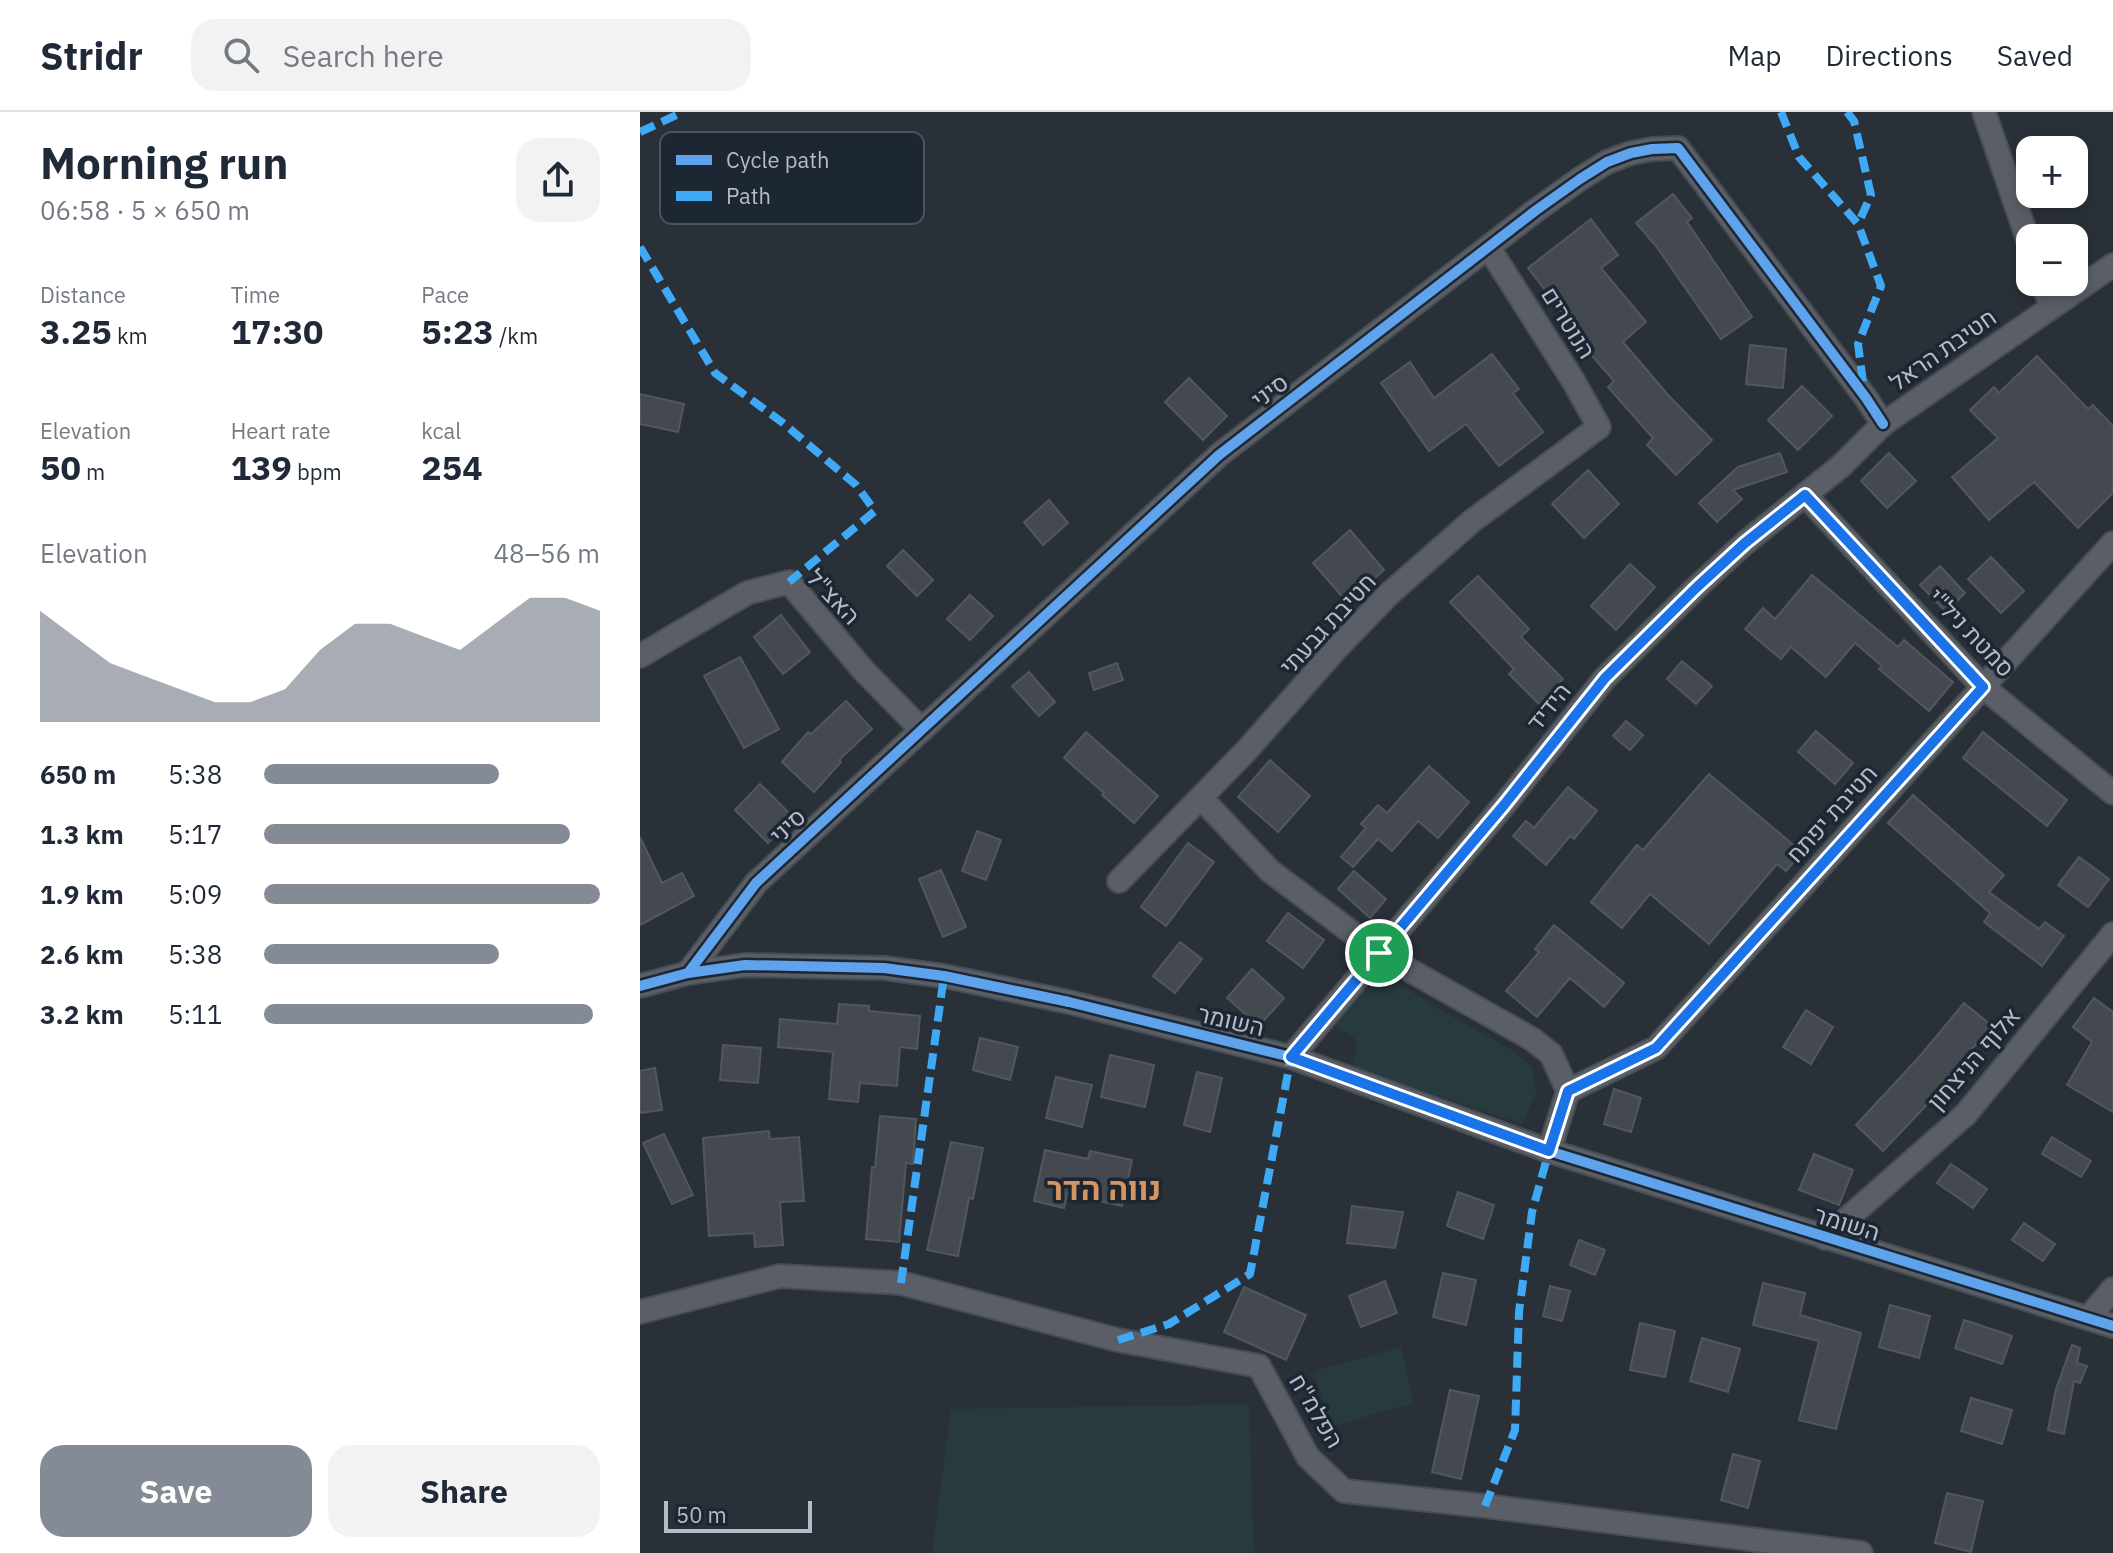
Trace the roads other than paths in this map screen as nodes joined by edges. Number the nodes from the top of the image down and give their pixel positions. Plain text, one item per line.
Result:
1 (1984, 112) edge
2 (2022, 224) edge
3 (1489, 248) junction
4 (2113, 265) edge
5 (2047, 296) edge
6 (2051, 306) junction
7 (1883, 424) junction
8 (1599, 427) joint
9 (1805, 495) junction
10 (2113, 543) edge
11 (640, 656) edge
12 (1983, 687) junction
13 (922, 730) junction
14 (2113, 793) edge
15 (1201, 798) junction
16 (1119, 881) dead end
17 (2113, 934) edge
18 (1379, 953) junction
19 (688, 973) junction
20 (640, 986) edge
21 (1291, 1057) junction
22 (1568, 1091) junction
23 (1549, 1151) junction
24 (1825, 1238) junction
25 (2113, 1289) edge
26 (640, 1312) edge
27 (2089, 1317) junction
28 (2113, 1326) edge
29 (1861, 1553) edge

1 - 2 street
3 - 7 street, סיני
3 - 8 street, הנוטרים
3 - 13 street, סיני
4 - 6 street, חטיבת הראל
5 - 6 street
6 - 7 street, חטיבת הראל
7 - 9 street, הידיד
8 - 15 street, חטיבת גבעתי
9 - 12 street, סמטת ניל"י
9 - 18 street, הידיד
10 - 12 street, חטיבת יפתח
11 - 13 street, האצ"ל
12 - 14 street, סמטת ניל"י
12 - 22 street, חטיבת יפתח
13 - 19 street, סיני
15 - 16 street, חטיבת גבעתי
15 - 18 street
17 - 24 street, אלוף הניצחון
18 - 21 street, הידיד
18 - 22 street
19 - 20 street, השומר
19 - 21 street, השומר
21 - 23 street, השומר
22 - 23 street
23 - 24 street, השומר
24 - 27 street, השומר
25 - 27 street
26 - 29 street, הפלמ"ח
27 - 28 street, השומר

